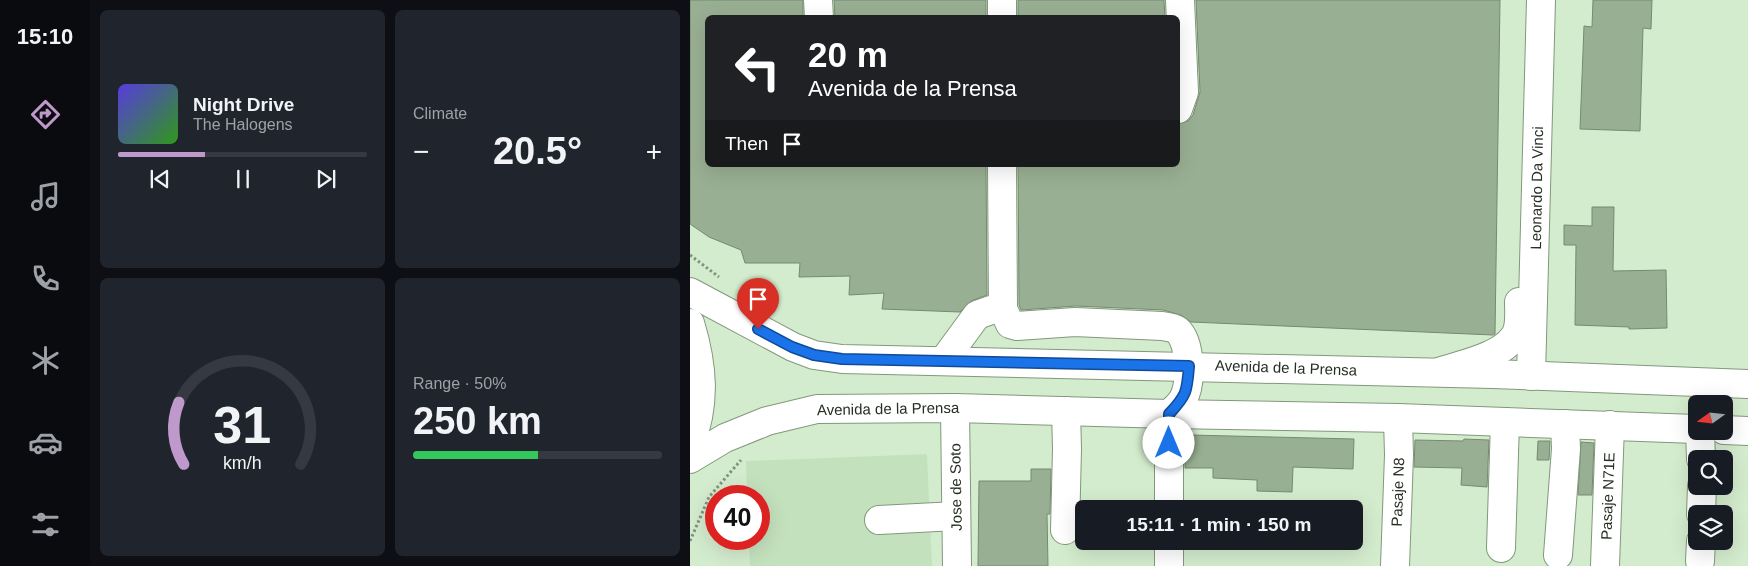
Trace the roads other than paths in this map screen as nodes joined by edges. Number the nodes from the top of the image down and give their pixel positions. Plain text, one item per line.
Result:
1 (818, 0) edge
2 (1002, 0) edge
3 (1180, 0) edge
4 (1541, 0) edge
5 (819, 15) edge
6 (1002, 15) edge
7 (1180, 103) edge
8 (1002, 167) edge
9 (1536, 241) junction
10 (690, 292) edge
11 (1003, 309) junction
12 (690, 323) edge
13 (944, 360) junction
14 (1189, 366) junction
15 (1436, 373) junction
16 (1532, 376) junction
17 (1748, 384) edge
18 (955, 408) junction
19 (1066, 411) junction
20 (1169, 414) junction
21 (1398, 418) junction
22 (1504, 422) junction
23 (1565, 424) junction
24 (1610, 425) junction
25 (1688, 429) edge
26 (1733, 430) edge
27 (1748, 431) edge
28 (690, 445) edge
29 (690, 459) edge
30 (1169, 500) edge
31 (956, 516) junction
32 (879, 520) dead end
33 (1065, 530) dead end
34 (1501, 548) dead end
35 (1169, 550) edge
36 (1558, 555) dead end
37 (957, 566) edge
38 (1170, 566) edge
39 (1395, 566) edge
40 (1605, 566) edge

1 - 5 main road
2 - 6 main road
3 - 7 main road
4 - 9 main road, Leonardo Da Vinci
8 - 11 main road
9 - 15 main road
9 - 16 main road, Leonardo Da Vinci
10 - 13 main road, Avenida de la Prensa
11 - 13 main road
11 - 14 main road
12 - 28 main road
13 - 14 main road, Avenida de la Prensa
14 - 15 main road, Avenida de la Prensa
14 - 20 main road
15 - 16 main road, Avenida de la Prensa
16 - 17 main road, Avenida de la Prensa
18 - 19 main road, Avenida de la Prensa
18 - 29 main road, Avenida de la Prensa
18 - 31 main road, Jose de Soto
19 - 20 main road, Avenida de la Prensa
19 - 33 main road
20 - 21 main road, Avenida de la Prensa
20 - 30 main road
21 - 22 main road, Avenida de la Prensa
21 - 39 main road, Pasaje N8
22 - 23 main road, Avenida de la Prensa
22 - 34 main road
23 - 24 main road, Avenida de la Prensa
23 - 36 main road
24 - 25 main road, Avenida de la Prensa
24 - 40 main road, Pasaje N71E
26 - 27 main road
31 - 32 main road
31 - 37 main road, Jose de Soto
35 - 38 main road

